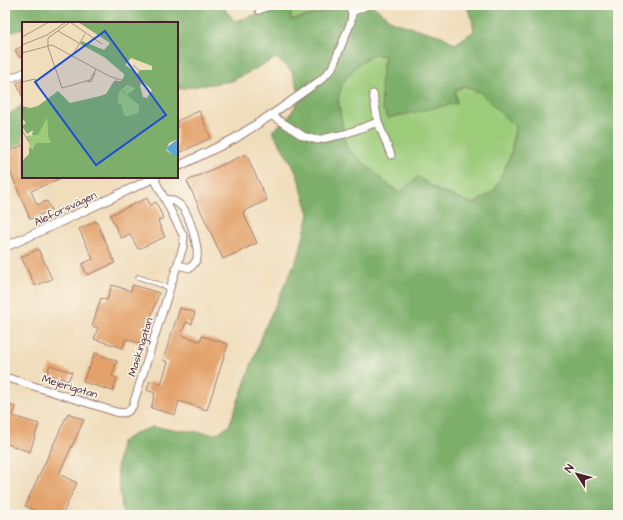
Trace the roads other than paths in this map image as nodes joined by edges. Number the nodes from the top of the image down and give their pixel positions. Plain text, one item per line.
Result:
1 (271, 5) edge
2 (346, 5) edge
3 (368, 5) edge
4 (259, 10) dead end
5 (352, 12) junction
6 (22, 73) edge
7 (5, 81) edge
8 (372, 94) dead end
9 (271, 115) junction
10 (378, 122) junction
11 (391, 155) dead end
12 (178, 167) edge
13 (153, 178) edge
14 (155, 178) edge
15 (165, 199) junction
16 (5, 247) edge
17 (178, 265) junction
18 (138, 277) dead end
19 (170, 288) junction
20 (5, 377) edge
21 (128, 412) joint
22 (5, 514) edge
23 (8, 515) edge

1 - 4 street
2 - 5 street
3 - 5 street
5 - 9 street
6 - 7 street
8 - 10 street
9 - 10 street
9 - 12 street
10 - 11 street
13 - 16 street, Aleforsvägen
14 - 15 street, Maskingatan
15 - 17 street, Maskingatan
15 - 17 street
17 - 19 street, Maskingatan
18 - 19 lane
19 - 21 street, Maskingatan
20 - 21 street, Mejerigatan
22 - 23 street

